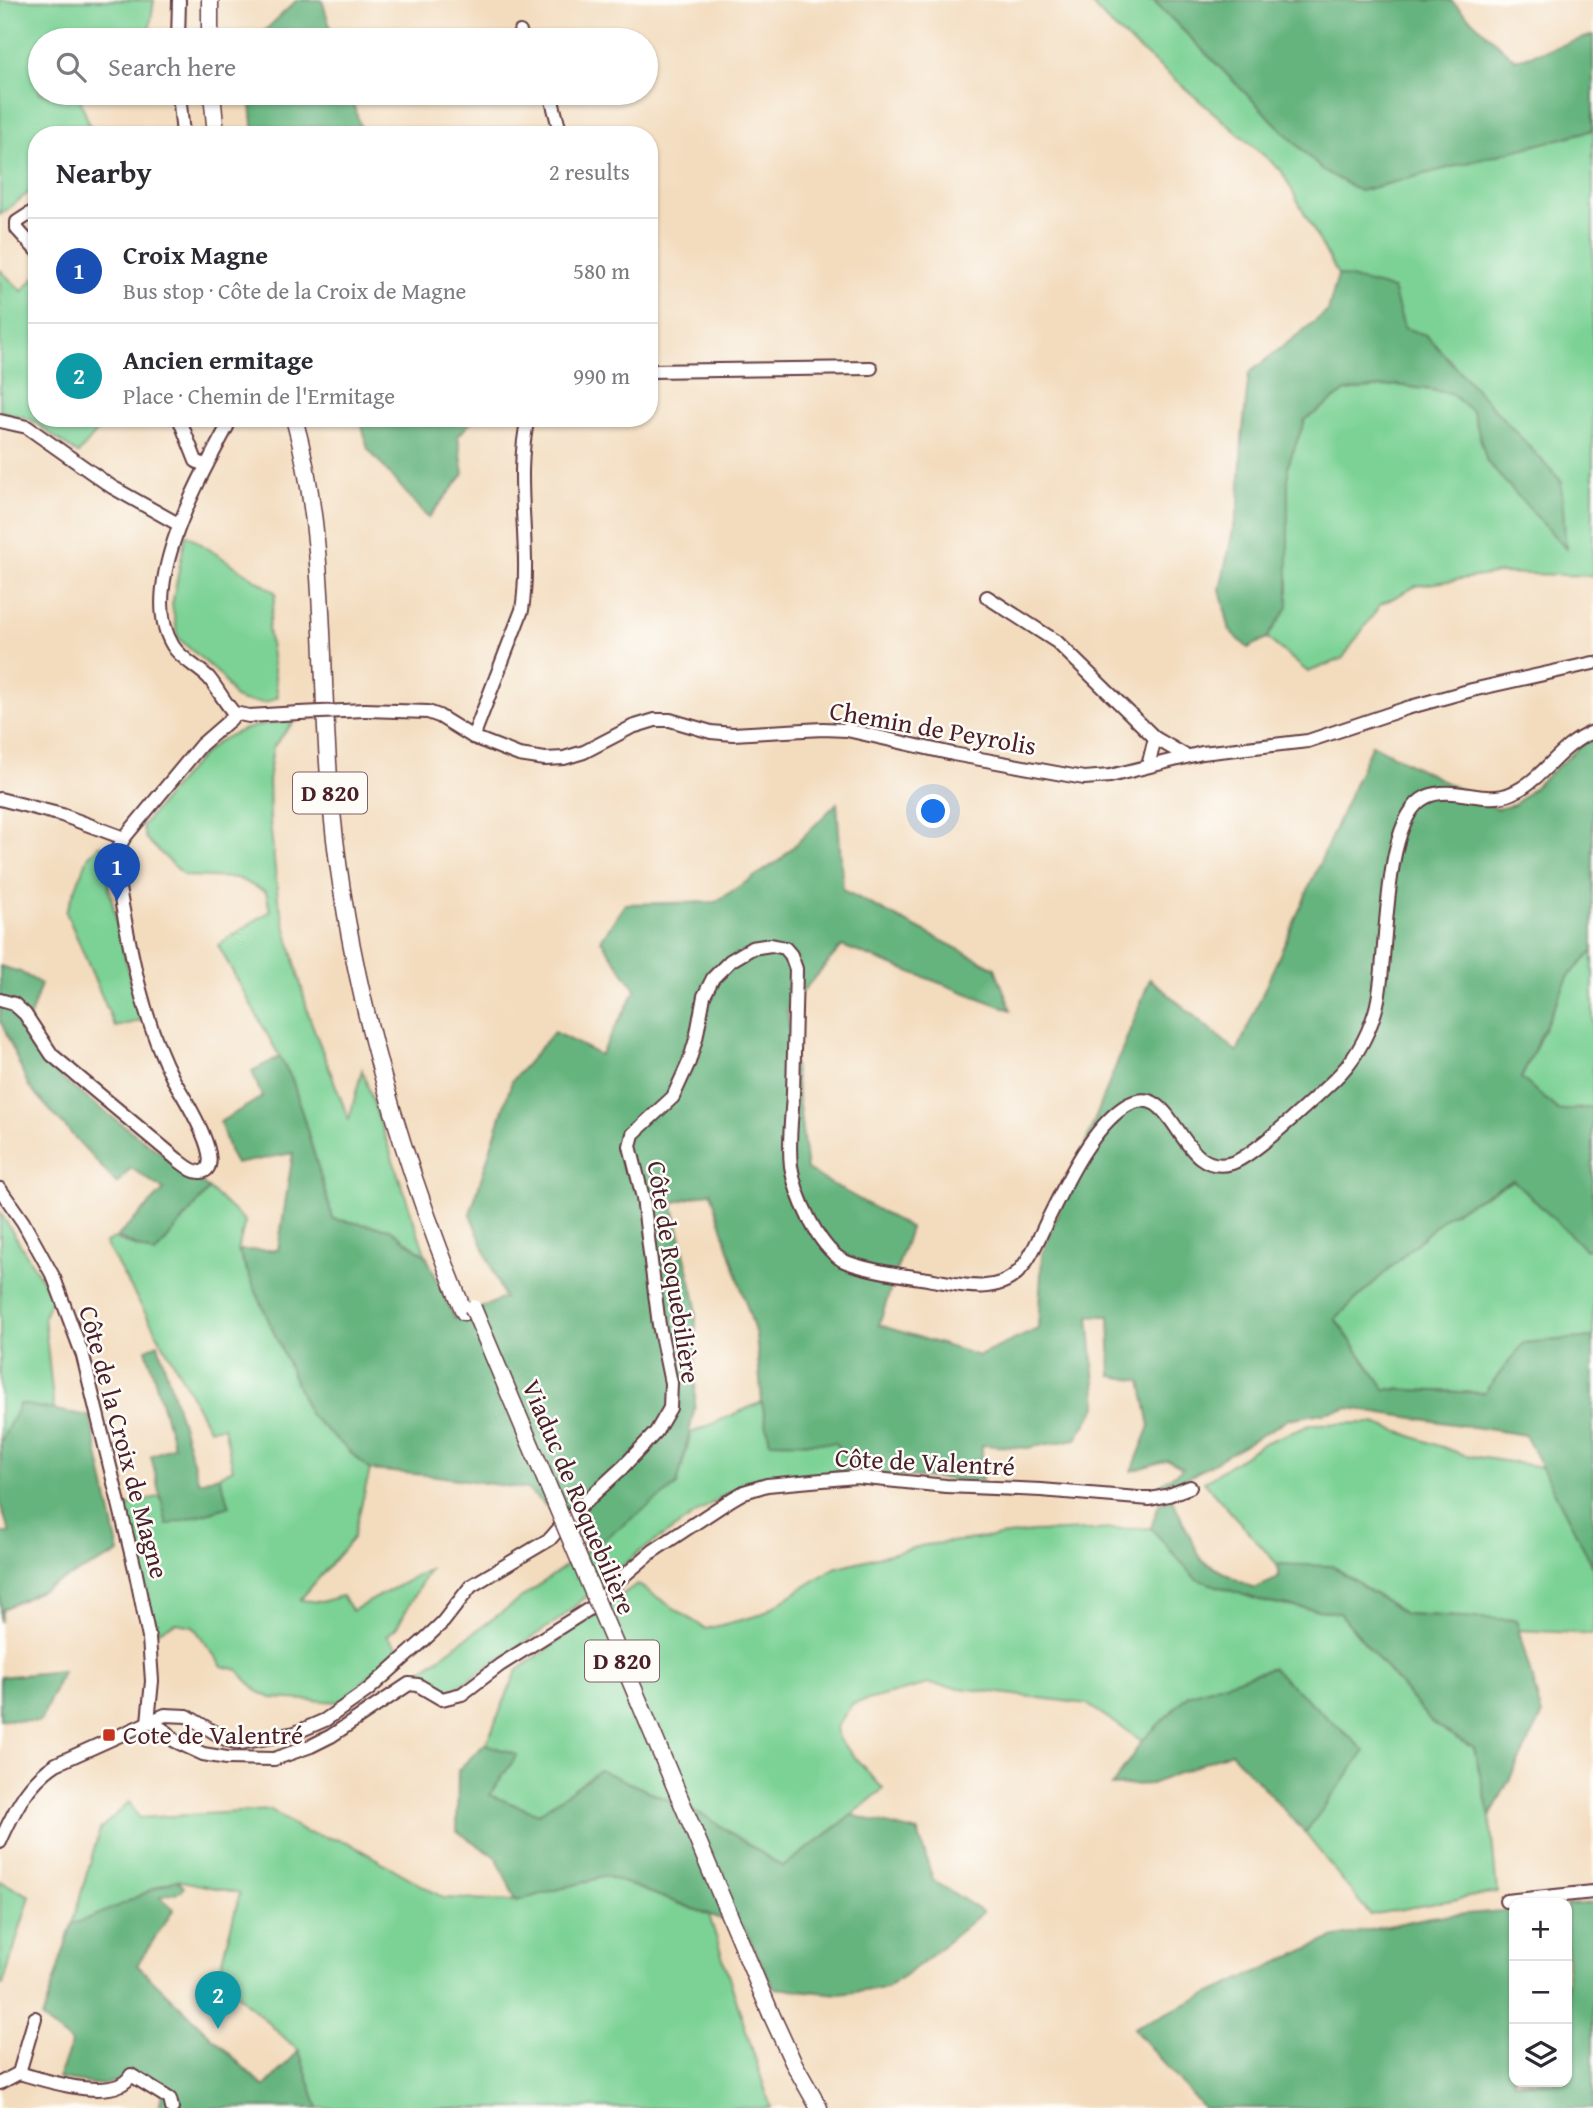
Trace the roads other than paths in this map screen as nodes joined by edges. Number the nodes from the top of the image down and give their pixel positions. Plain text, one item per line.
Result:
1 (178, 0) edge
2 (210, 0) edge
3 (178, 28) edge
4 (210, 28) edge
5 (180, 105) edge
6 (213, 105) edge
7 (553, 105) edge
8 (182, 126) edge
9 (215, 126) edge
10 (559, 126) edge
11 (28, 215) edge
12 (28, 241) edge
13 (870, 368) dead end
14 (658, 371) edge
15 (0, 421) edge
16 (182, 427) edge
17 (226, 427) edge
18 (296, 427) edge
19 (527, 427) edge
20 (206, 466) junction
21 (178, 524) junction
22 (987, 597) dead end
23 (1593, 663) edge
24 (234, 713) junction
25 (1593, 732) edge
26 (473, 737) junction
27 (1155, 738) junction
28 (1185, 756) junction
29 (1148, 766) junction
30 (0, 799) edge
31 (124, 838) junction
32 (0, 1000) edge
33 (0, 1189) edge
34 (1190, 1487) dead end
35 (165, 1715) junction
36 (149, 1721) junction
37 (168, 1733) junction
38 (0, 1842) edge
39 (1593, 1892) edge
40 (1506, 1901) dead end
41 (766, 2016) junction
42 (36, 2018) dead end
43 (19, 2073) junction
44 (0, 2083) edge
45 (172, 2108) edge
46 (808, 2108) edge
47 (819, 2108) edge

1 - 3 street
2 - 4 main road
5 - 8 street
6 - 9 main road
7 - 10 street
11 - 12 street
13 - 14 street
15 - 21 street
16 - 20 street
17 - 20 street
18 - 41 main road, Viaduc de Roquebilière / D 820, bridge
19 - 26 street
20 - 21 street
21 - 24 street
22 - 27 street
23 - 28 street, Chemin de Peyrolis
24 - 26 street, Chemin de Peyrolis, bridge
24 - 31 street
25 - 35 street, Côte de Roquebilière
26 - 29 street, Chemin de Peyrolis
27 - 28 street
27 - 29 street
28 - 29 street, Chemin de Peyrolis
30 - 31 street
31 - 32 street
33 - 36 street, Côte de la Croix de Magne
34 - 37 street, Côte de Valentré
35 - 36 street
35 - 37 street
36 - 37 street, Côte de Valentré
36 - 38 street
39 - 40 street
41 - 46 main road, D 820
41 - 47 main road, D 820
42 - 43 street
43 - 44 street
43 - 45 street

